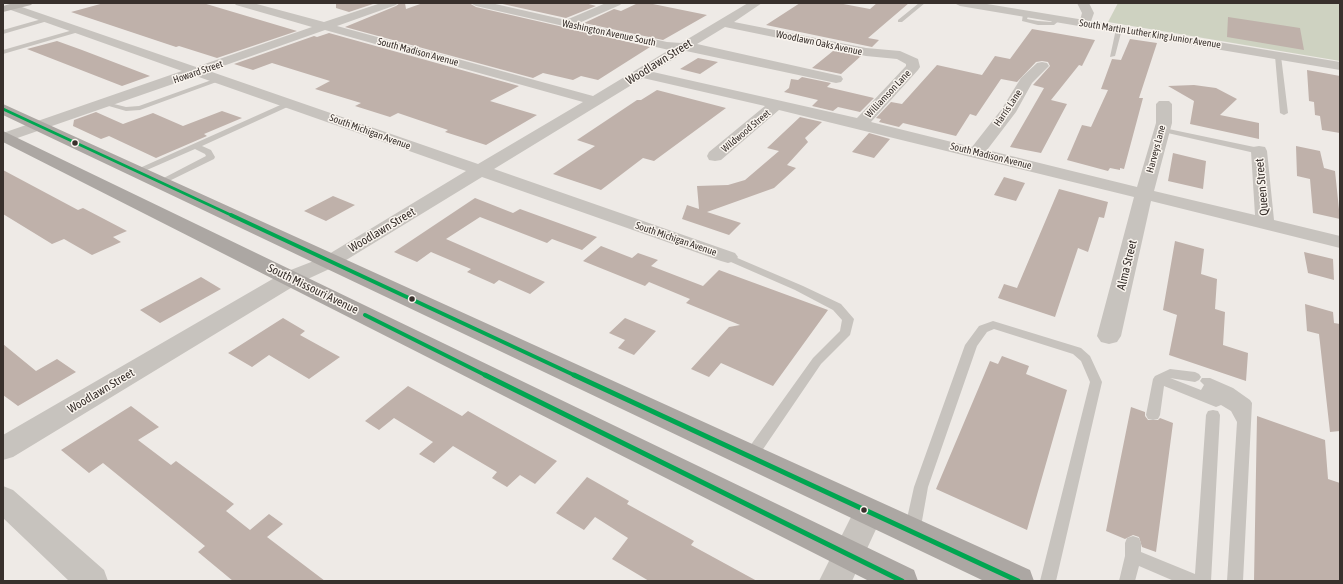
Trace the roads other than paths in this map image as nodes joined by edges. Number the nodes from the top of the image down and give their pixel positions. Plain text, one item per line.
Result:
1 (240, 3) edge
2 (392, 3) edge
3 (476, 3) edge
4 (616, 3) edge
5 (756, 3) edge
6 (922, 3) edge
7 (960, 3) edge
8 (1083, 3) edge
9 (14, 6) edge
10 (49, 19) junction
11 (900, 22) dead end
12 (723, 23) junction
13 (566, 24) junction
14 (1085, 24) junction
15 (325, 26) junction
16 (1118, 29) junction
17 (80, 30) junction
18 (3, 32) edge
19 (684, 47) junction
20 (3, 52) edge
21 (1112, 56) dead end
22 (1278, 56) junction
23 (914, 62) joint
24 (1042, 66) dead end
25 (1340, 66) edge
26 (199, 71) junction
27 (642, 73) junction
28 (836, 78) dead end
29 (220, 79) junction
30 (596, 101) junction
31 (106, 104) junction
32 (290, 104) junction
33 (1164, 104) dead end
34 (776, 105) junction
35 (3, 109) edge
36 (1284, 113) dead end
37 (860, 124) junction
38 (41, 126) junction
39 (1162, 129) junction
40 (4, 137) edge
41 (196, 146) junction
42 (1259, 151) joint
43 (976, 153) junction
44 (715, 156) dead end
45 (137, 171) junction
46 (480, 171) junction
47 (160, 182) junction
48 (1144, 193) junction
49 (1265, 224) junction
50 (1340, 242) edge
51 (728, 257) joint
52 (331, 261) junction
53 (291, 278) junction
54 (1109, 336) dead end
55 (1159, 379) junction
56 (1153, 415) dead end
57 (1213, 415) dead end
58 (1244, 422) junction
59 (3, 450) edge
60 (750, 457) junction
61 (3, 499) edge
62 (869, 512) junction
63 (912, 532) junction
64 (842, 568) edge
65 (92, 581) edge
66 (902, 581) edge
67 (1018, 581) edge
68 (1048, 581) edge
69 (1126, 581) edge
70 (1193, 581) edge
71 (1202, 581) edge
72 (1235, 581) edge

1 - 15 street, South Madison Avenue
2 - 15 street, Howard Street
3 - 13 street, Washington Avenue South
4 - 13 street
5 - 12 street, Woodlawn Street
6 - 11 lane
7 - 14 street, South Martin Luther King Junior Avenue
8 - 14 street
9 - 10 street, South Michigan Avenue
10 - 17 street, South Michigan Avenue
10 - 18 lane
12 - 19 street, Woodlawn Street
12 - 23 street, Woodlawn Oaks Avenue
13 - 19 street, Washington Avenue South
14 - 16 street, South Martin Luther King Junior Avenue
15 - 26 street, Howard Street
15 - 30 street, South Madison Avenue
16 - 21 lane
16 - 22 street, South Martin Luther King Junior Avenue
17 - 20 lane
17 - 26 street, South Michigan Avenue
19 - 27 street, Woodlawn Street
19 - 28 street, Washington Avenue South
22 - 25 street, South Martin Luther King Junior Avenue
22 - 36 lane
23 - 37 street, Williamson Lane
24 - 43 street, Harris Lane
26 - 29 street, South Michigan Avenue
26 - 31 street, Howard Street
27 - 30 street, Woodlawn Street
27 - 34 street, South Madison Avenue
29 - 31 lane
29 - 32 street, South Michigan Avenue
30 - 46 street, Woodlawn Street
31 - 38 street, Howard Street
32 - 41 lane
32 - 46 street, South Michigan Avenue
33 - 39 street, Harveys Lane
34 - 37 street, South Madison Avenue
34 - 44 street, Wildwood Street
35 - 38 main road
37 - 43 street, South Madison Avenue
38 - 40 street, Howard Street
38 - 45 main road
39 - 42 lane
39 - 48 street, Harveys Lane
40 - 53 main road, South Missouri Avenue
41 - 45 lane
41 - 47 lane
42 - 49 street, Queen Street
43 - 48 street, South Madison Avenue
45 - 47 main road
46 - 51 street, South Michigan Avenue
46 - 52 street, Woodlawn Street
47 - 52 main road
48 - 49 street, South Madison Avenue
48 - 54 street, Alma Street
49 - 50 street, South Madison Avenue
51 - 60 lane
52 - 53 street, Woodlawn Street
52 - 60 main road
53 - 59 street, Woodlawn Street
53 - 64 main road, South Missouri Avenue
55 - 56 lane
55 - 58 lane
55 - 58 lane
57 - 71 lane
58 - 72 lane
60 - 62 main road
61 - 65 street
62 - 63 main road
62 - 64 street
63 - 67 main road
63 - 68 lane
64 - 66 main road, South Missouri Avenue
69 - 70 lane

